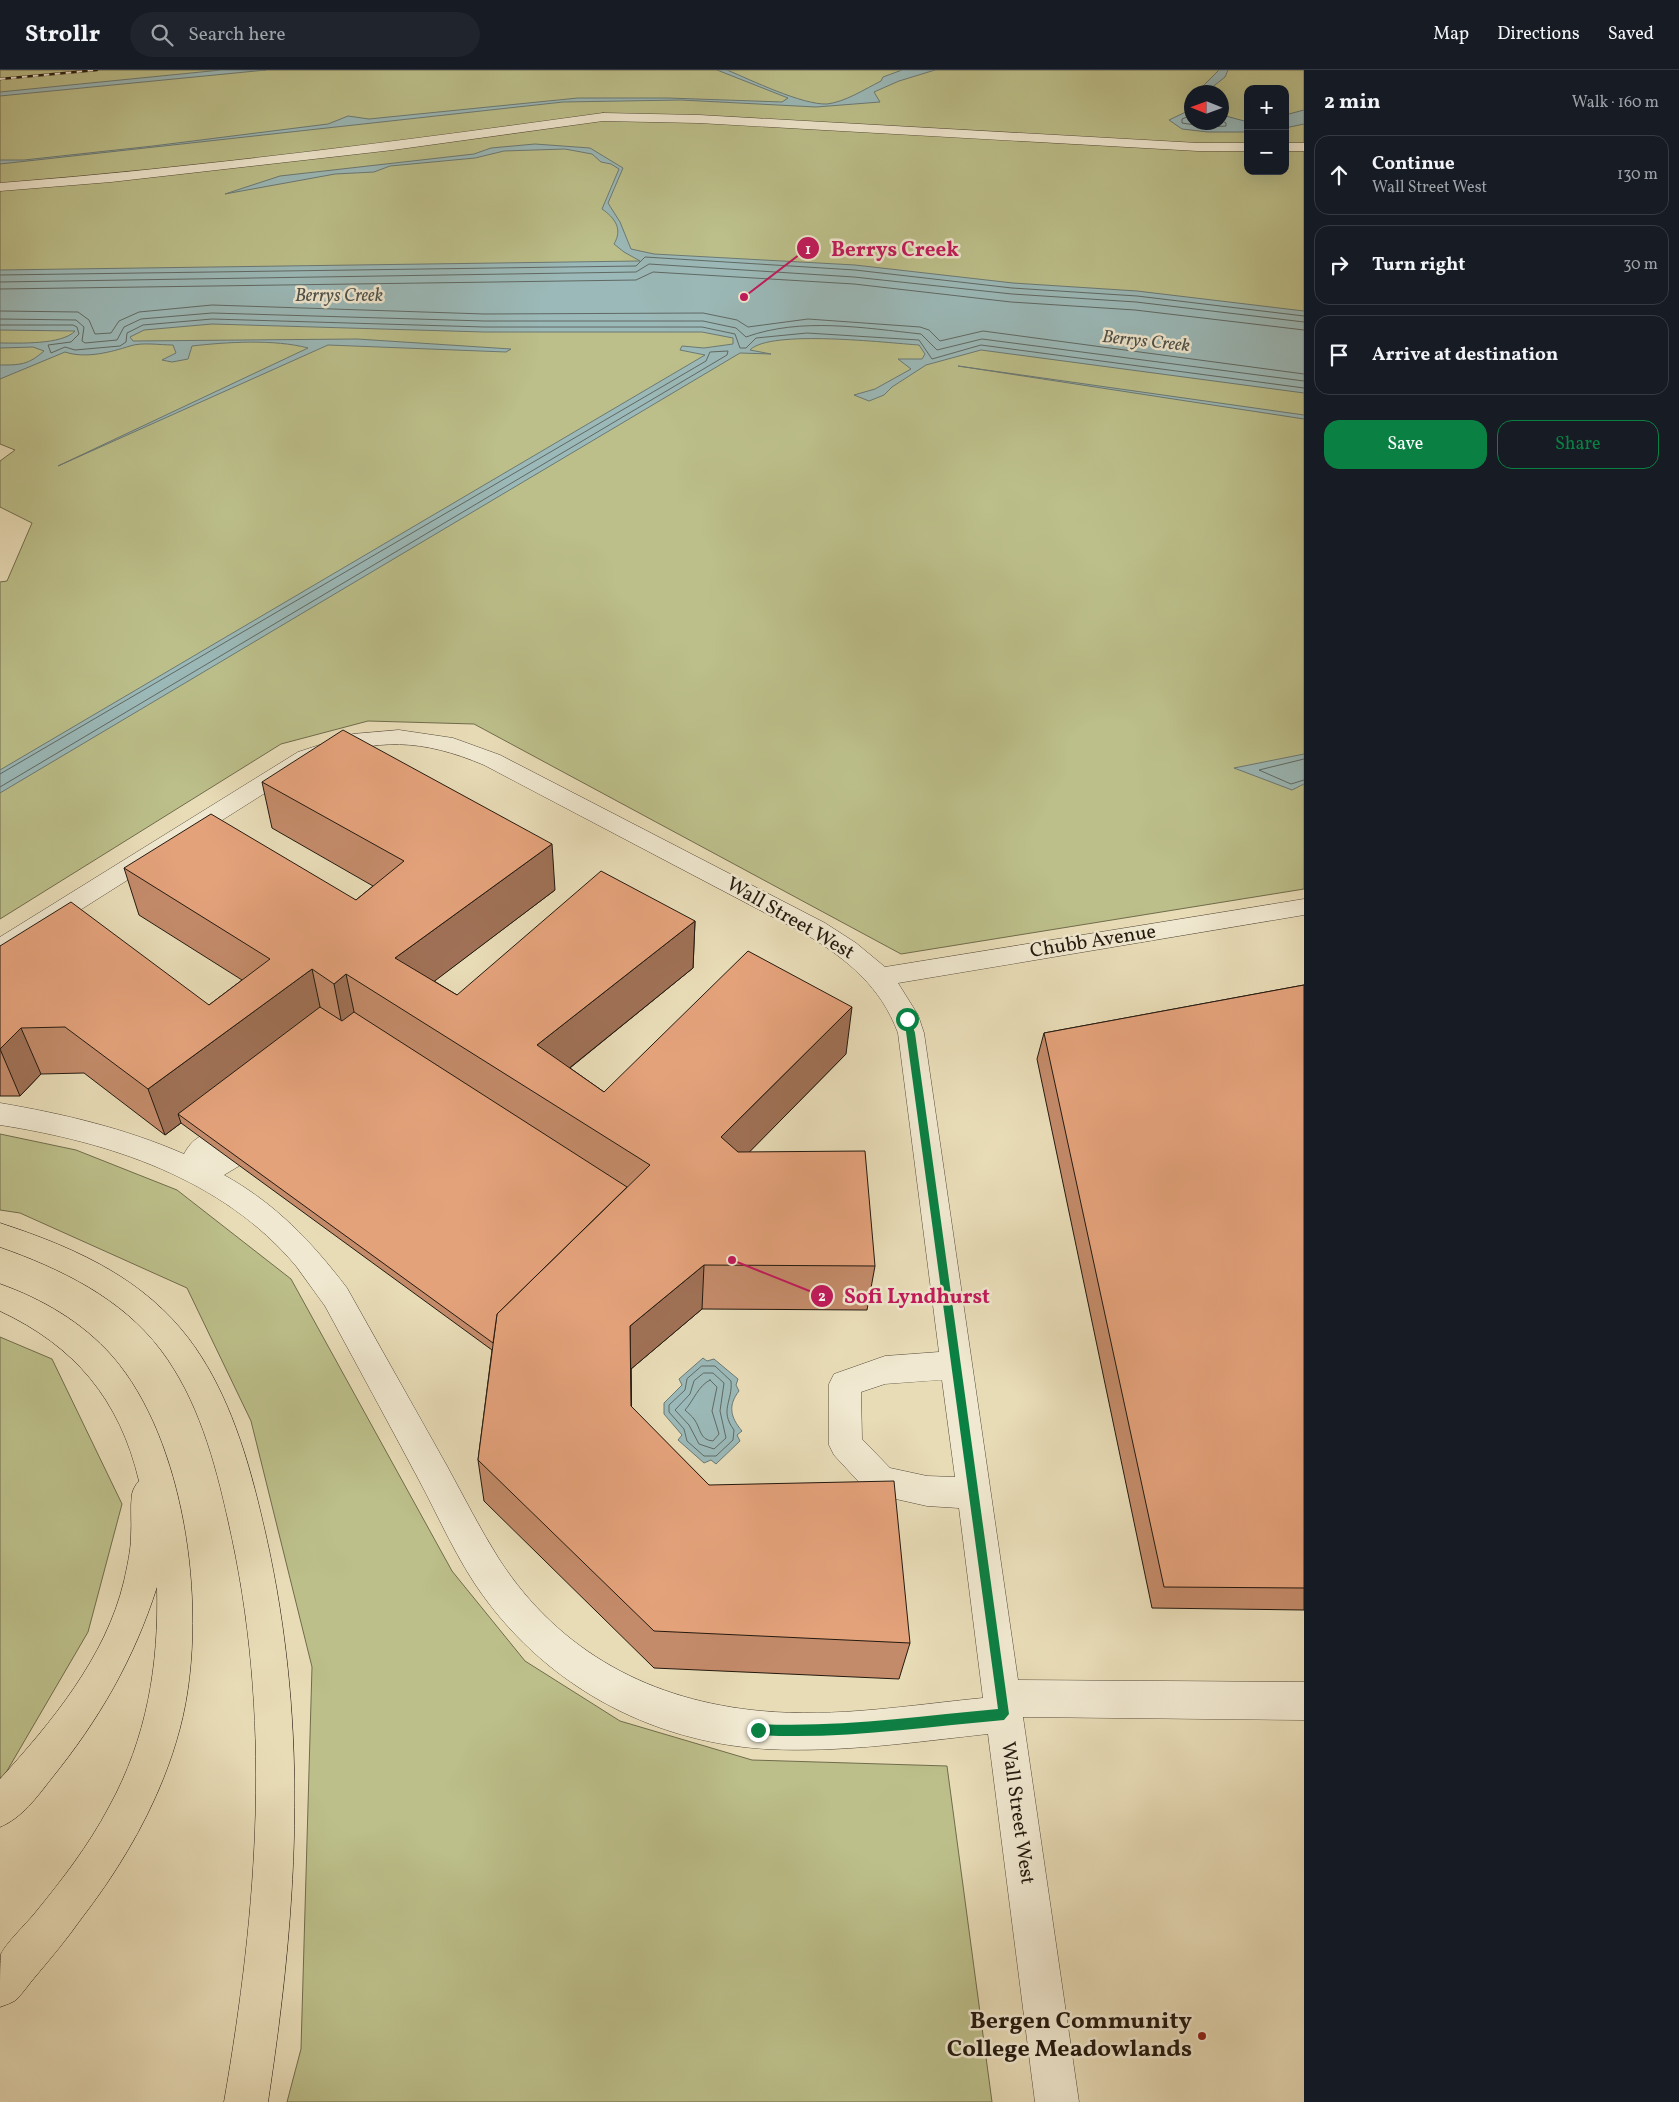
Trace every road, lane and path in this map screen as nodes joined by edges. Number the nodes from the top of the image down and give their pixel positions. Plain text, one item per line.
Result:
1 (1244, 147) edge
2 (1289, 147) edge
3 (1304, 147) edge
4 (0, 187) edge
5 (1304, 907) edge
6 (0, 949) edge
7 (881, 977) junction
8 (0, 1114) edge
9 (0, 1235) edge
10 (0, 1297) edge
11 (956, 1365) junction
12 (139, 1427) junction
13 (974, 1493) junction
14 (1304, 1701) edge
15 (1003, 1706) junction
16 (0, 1808) edge
17 (0, 1986) edge
18 (246, 2102) edge
19 (1057, 2102) edge

1 - 4 street
2 - 3 street
5 - 7 street, Chubb Avenue
6 - 7 street, Wall Street West
7 - 11 street, Wall Street West
8 - 15 street
9 - 18 main road
10 - 12 main road
11 - 13 street, Wall Street West
11 - 13 street
12 - 16 main road
12 - 17 main road
13 - 15 street, Wall Street West
14 - 15 street
15 - 19 street, Wall Street West

